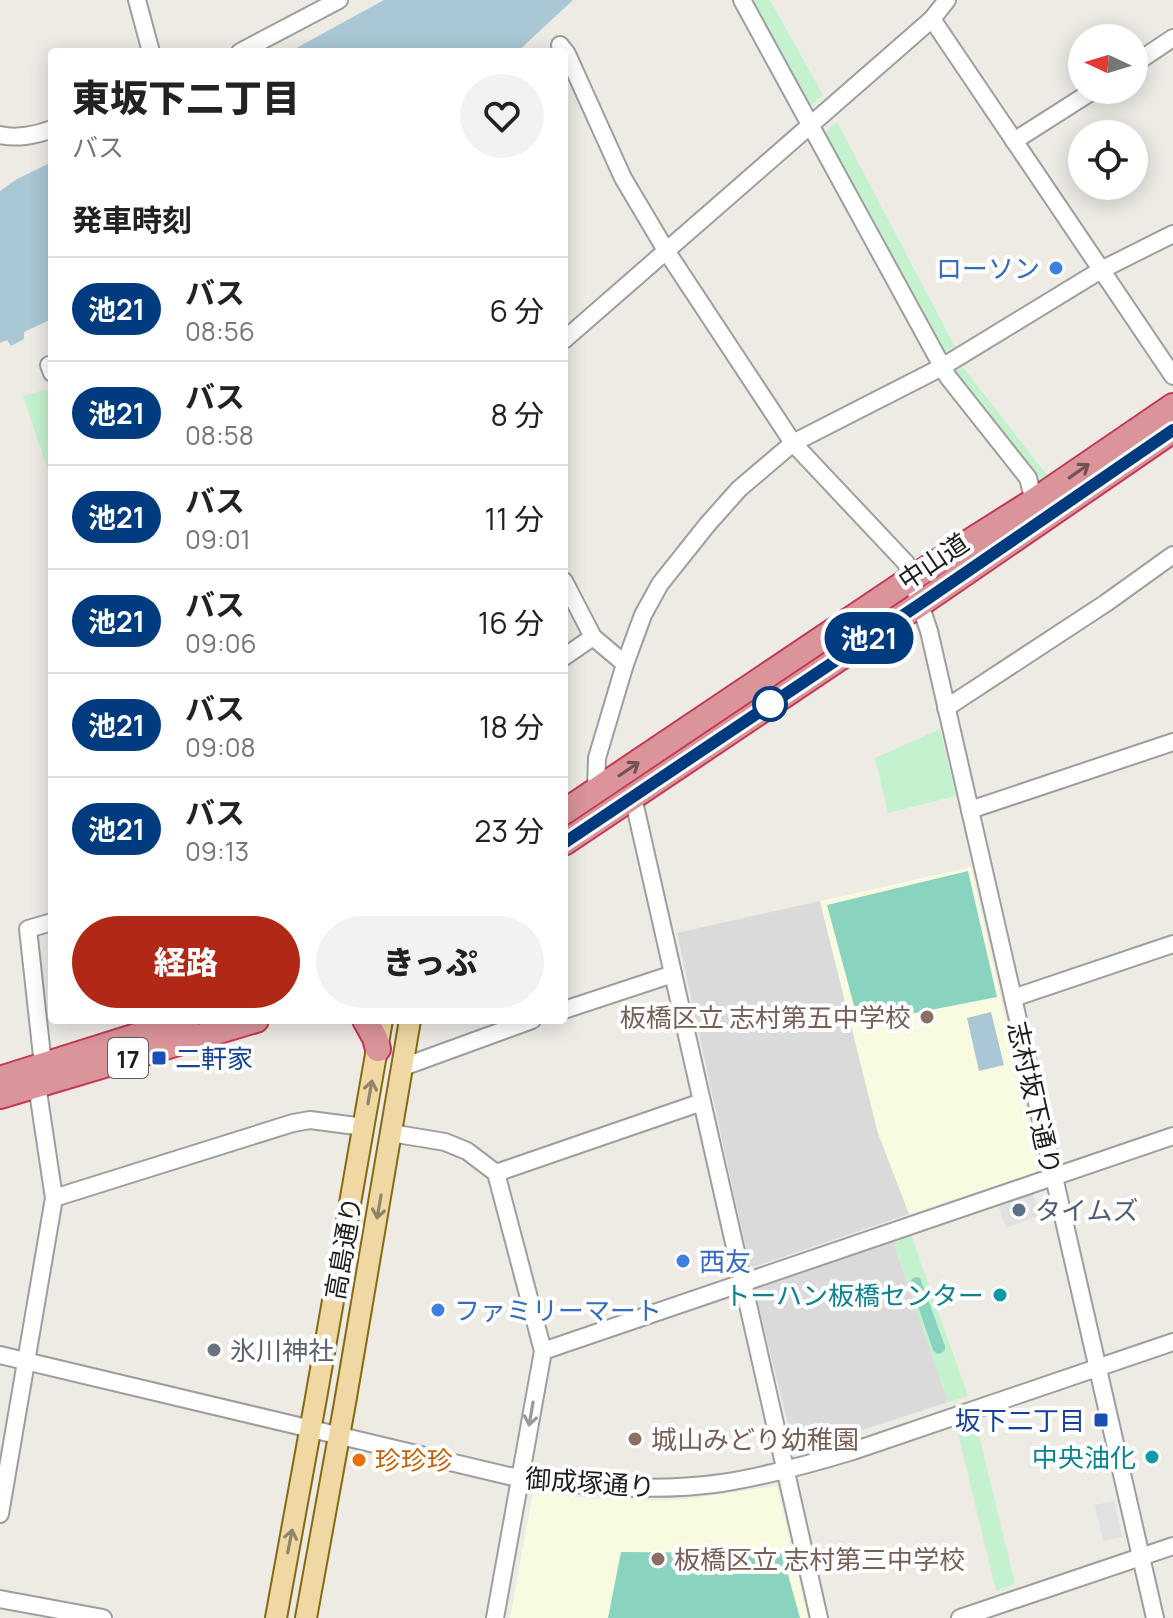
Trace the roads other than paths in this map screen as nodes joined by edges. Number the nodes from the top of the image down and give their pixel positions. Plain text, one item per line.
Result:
1 (137, 0) edge
2 (339, 0) edge
3 (742, 0) edge
4 (947, 0) edge
5 (932, 19) junction
6 (1173, 38) edge
7 (560, 45) dead end
8 (150, 48) edge
9 (248, 48) edge
10 (562, 48) edge
11 (1148, 55) edge
12 (568, 56) edge
13 (1072, 104) edge
14 (811, 125) junction
15 (48, 131) edge
16 (0, 135) edge
17 (1014, 141) junction
18 (1173, 234) edge
19 (667, 252) junction
20 (1101, 270) junction
21 (568, 337) edge
22 (942, 367) junction
23 (1173, 376) edge
24 (1173, 406) edge
25 (1173, 430) edge
26 (793, 443) junction
27 (1034, 501) junction
28 (1173, 555) edge
29 (912, 578) junction
30 (568, 589) edge
31 (920, 604) junction
32 (593, 637) junction
33 (568, 654) edge
34 (625, 664) junction
35 (946, 708) junction
36 (1173, 742) edge
37 (596, 791) junction
38 (633, 797) junction
39 (568, 809) edge
40 (970, 810) junction
41 (568, 840) edge
42 (48, 923) edge
43 (1173, 944) edge
44 (673, 974) junction
45 (1013, 998) junction
46 (568, 1009) edge
47 (176, 1024) edge
48 (240, 1024) edge
49 (367, 1024) edge
50 (381, 1024) edge
51 (409, 1024) edge
52 (521, 1024) edge
53 (378, 1049) junction
54 (403, 1067) junction
55 (40, 1075) junction
56 (0, 1079) edge
57 (0, 1096) edge
58 (702, 1102) junction
59 (364, 1127) junction
60 (391, 1133) junction
61 (1173, 1136) edge
62 (496, 1173) junction
63 (1053, 1176) junction
64 (54, 1198) junction
65 (743, 1282) junction
66 (1173, 1342) edge
67 (543, 1351) junction
68 (0, 1355) edge
69 (27, 1361) junction
70 (1097, 1368) junction
71 (311, 1430) junction
72 (339, 1436) junction
73 (786, 1470) junction
74 (519, 1477) junction
75 (0, 1514) edge
76 (1173, 1546) edge
77 (1141, 1556) junction
78 (0, 1599) edge
79 (103, 1618) edge
80 (276, 1618) edge
81 (306, 1618) edge
82 (495, 1618) edge
83 (819, 1618) edge
84 (960, 1618) edge
85 (1155, 1618) edge

1 - 8 street
2 - 9 street
3 - 14 street
4 - 5 street
5 - 14 street
5 - 17 street
6 - 11 street
7 - 10 street, 志村坂下通り
12 - 19 street, 志村坂下通り
13 - 17 street
14 - 19 street
14 - 22 street
15 - 16 street
17 - 20 street
18 - 20 street
19 - 21 street
19 - 26 street, 志村坂下通り
20 - 22 street
20 - 23 street
22 - 26 street
22 - 27 street
27 -> 24 highway, 中山道
25 - 31 highway, 中山道
26 - 29 street, 志村坂下通り
26 - 34 street
27 - 29 highway, 中山道
28 - 35 street
29 - 31 street, 志村坂下通り
37 -> 29 highway, 中山道
30 - 32 street
31 - 35 street, 志村坂下通り
31 - 38 highway, 中山道
32 - 33 street
32 - 34 street
34 - 37 street
35 - 40 street, 志村坂下通り
36 - 40 street
37 - 39 highway, 中山道
38 - 41 highway, 中山道
38 - 44 street
40 - 45 street, 志村坂下通り
42 - 55 street
43 - 45 street
44 - 46 street
44 - 58 street
45 - 63 street, 志村坂下通り
47 - 55 highway, 17
48 - 55 highway, 17
49 - 53 highway
50 - 53 main road, 高島通り
51 - 54 main road, 高島通り
52 - 54 street
59 -> 53 main road, 高島通り
54 - 60 main road, 高島通り
55 - 56 highway, 17
55 - 57 highway, 17
55 - 64 street
58 - 62 street
58 - 65 street
59 - 64 street
59 - 71 main road, 高島通り
60 - 62 street
60 -> 72 main road, 高島通り
61 - 63 street
62 - 67 street
63 - 65 street
63 - 70 street, 志村坂下通り
64 - 69 street
65 - 67 street
65 - 73 street
66 - 70 street, 御成塚通り
67 -> 74 street
68 - 69 street, 御成塚通り
69 - 71 street, 御成塚通り
69 - 75 street
70 - 73 street, 御成塚通り
70 - 77 street, 志村坂下通り
71 - 72 street, 御成塚通り
80 -> 71 main road, 高島通り
72 - 74 street, 御成塚通り
72 - 81 main road, 高島通り
73 - 74 street, 御成塚通り
73 - 83 street
74 - 82 street
76 - 77 street
77 - 84 street
77 - 85 street, 志村坂下通り
78 - 79 street

